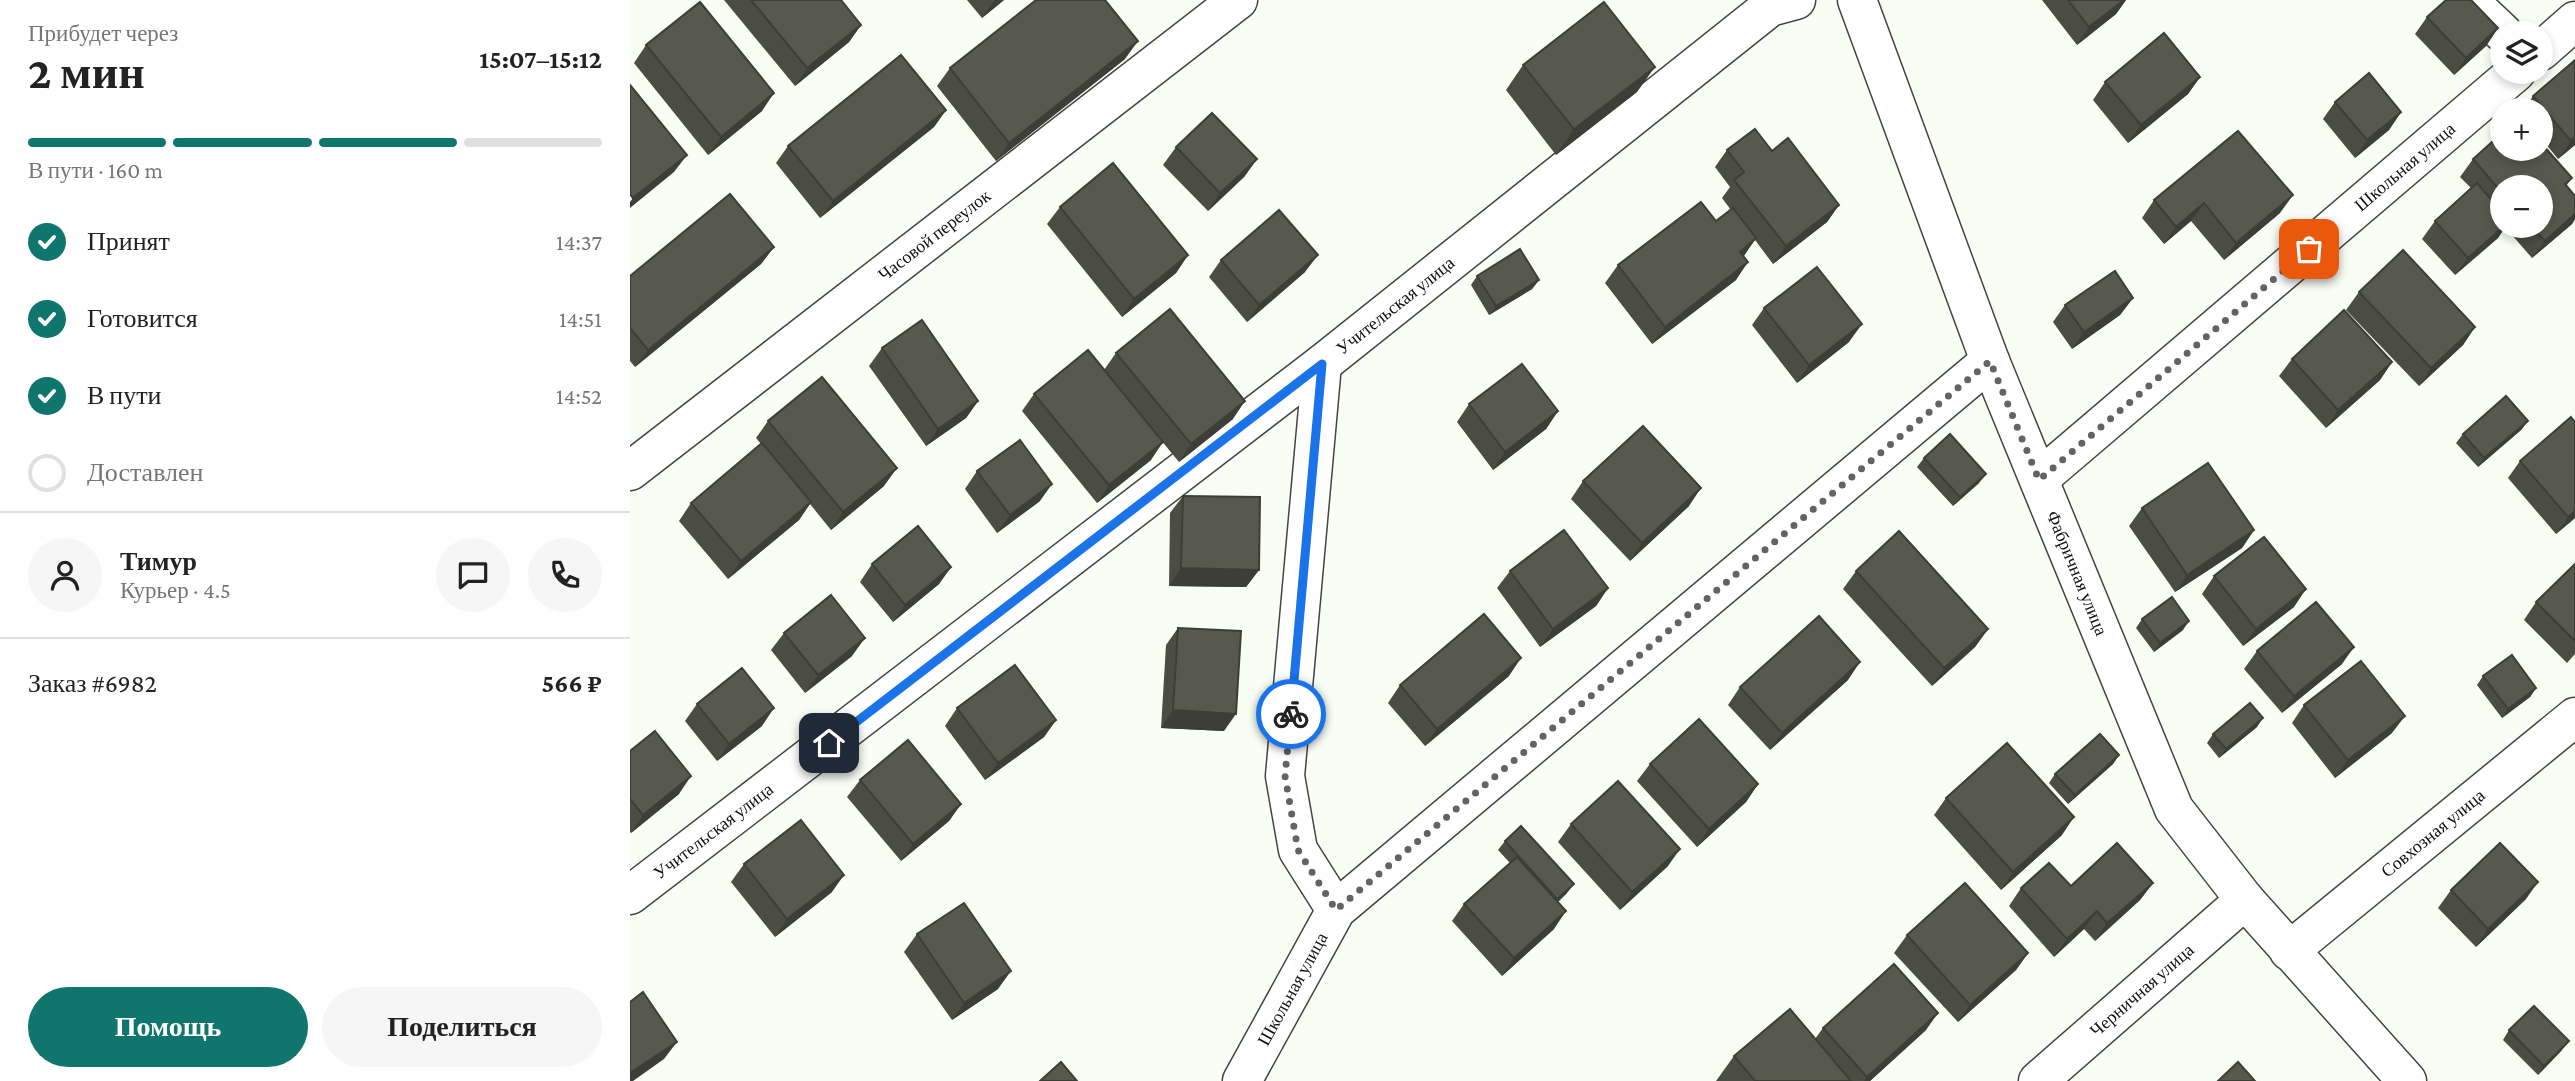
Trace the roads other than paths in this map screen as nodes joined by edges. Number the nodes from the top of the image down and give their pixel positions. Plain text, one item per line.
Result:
1 (1238, 0) edge
2 (1796, 0) edge
3 (1857, 0) edge
4 (2468, 0) edge
5 (2490, 21) edge
6 (2575, 22) edge
7 (2553, 41) edge
8 (2502, 84) edge
9 (1990, 361) junction
10 (1322, 364) junction
11 (630, 471) edge
12 (2039, 480) junction
13 (2575, 717) edge
14 (630, 895) edge
15 (2245, 900) junction
16 (1336, 910) junction
17 (2289, 951) junction
18 (1242, 1081) edge
19 (2038, 1081) edge
20 (2407, 1081) edge

1 - 11 street, Часовой переулок
2 - 10 street, Учительская улица
3 - 9 street, Фабричная улица
4 - 5 street
6 - 7 street
8 - 12 street, Школьная улица
9 - 12 street, Фабричная улица
9 - 16 street, Школьная улица
10 - 14 street, Учительская улица
10 - 16 street
12 - 15 street, Фабричная улица
13 - 17 street, Совхозная улица
15 - 17 street, Фабричная улица
15 - 19 street, Черничная улица
16 - 18 street, Школьная улица
17 - 20 street, Фабричная улица

